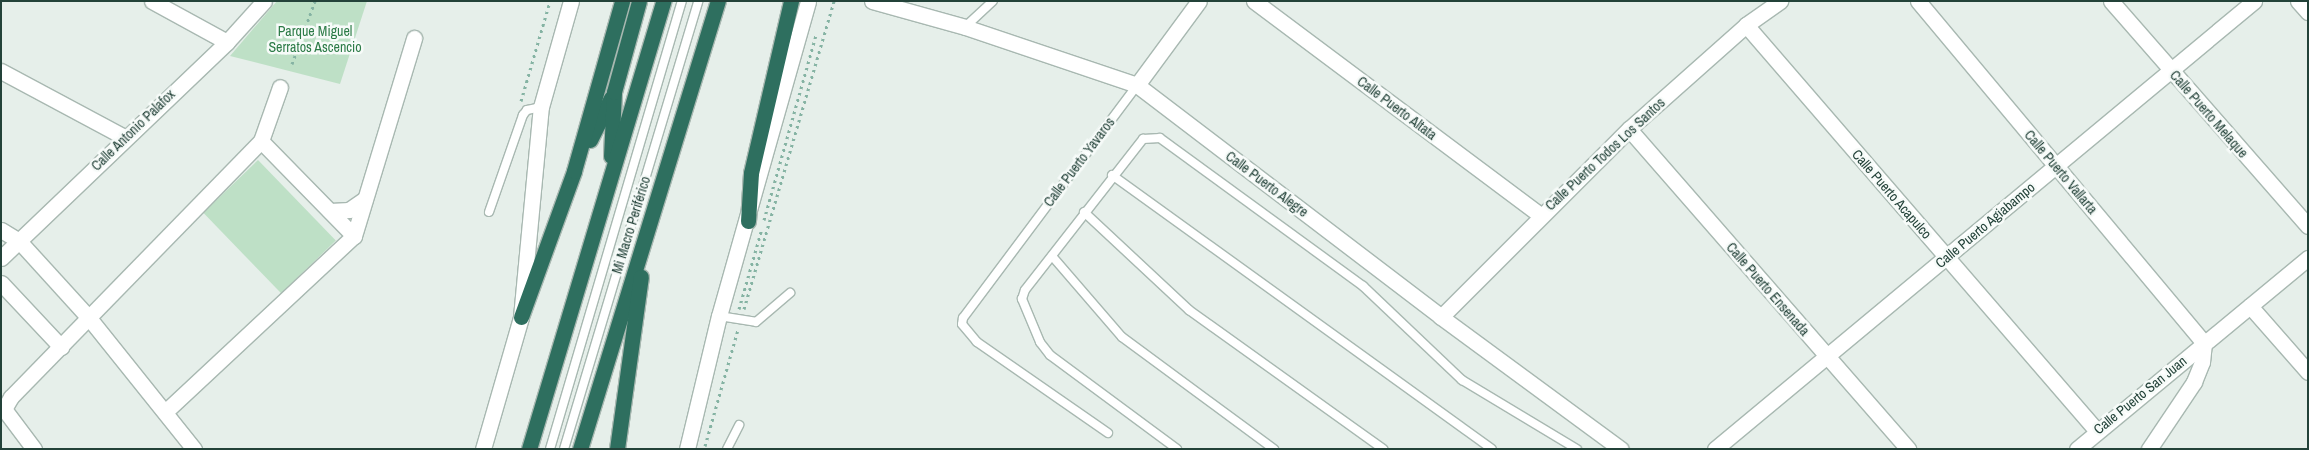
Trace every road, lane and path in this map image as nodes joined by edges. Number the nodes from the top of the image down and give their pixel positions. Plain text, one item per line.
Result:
1 (152, 1) edge
2 (264, 1) edge
3 (315, 1) edge
4 (550, 1) edge
5 (572, 1) edge
6 (622, 1) edge
7 (639, 1) edge
8 (663, 1) edge
9 (682, 1) edge
10 (698, 1) edge
11 (718, 1) edge
12 (791, 1) edge
13 (808, 1) edge
14 (834, 1) edge
15 (872, 1) edge
16 (993, 1) edge
17 (1199, 1) edge
18 (1254, 1) edge
19 (1780, 1) edge
20 (1918, 1) edge
21 (2111, 1) edge
22 (2254, 1) edge
23 (2298, 1) edge
24 (2308, 12) edge
25 (1746, 25) junction
26 (966, 27) junction
27 (414, 38) dead end
28 (227, 42) junction
29 (292, 64) dead end
30 (2171, 70) junction
31 (1, 71) edge
32 (1137, 85) junction
33 (280, 88) dead end
34 (614, 92) junction
35 (541, 107) junction
36 (523, 115) junction
37 (1629, 129) junction
38 (124, 137) junction
39 (261, 141) junction
40 (2056, 166) junction
41 (574, 171) junction
42 (1112, 175) junction
43 (610, 180) junction
44 (365, 199) junction
45 (330, 211) junction
46 (489, 212) dead end
47 (1084, 212) junction
48 (1540, 215) junction
49 (748, 221) junction
50 (2308, 226) edge
51 (649, 229) junction
52 (1, 230) edge
53 (354, 236) junction
54 (19, 241) junction
55 (1052, 256) junction
56 (1946, 257) junction
57 (1, 258) edge
58 (2308, 258) edge
59 (1, 283) edge
60 (790, 293) dead end
61 (2250, 306) junction
62 (719, 316) junction
63 (521, 317) junction
64 (1441, 317) junction
65 (89, 318) junction
66 (740, 321) junction
67 (2204, 343) junction
68 (61, 347) junction
69 (1827, 356) junction
70 (2308, 372) edge
71 (165, 412) junction
72 (739, 425) dead end
73 (2096, 431) junction
74 (1108, 434) dead end
75 (2155, 446) edge
76 (34, 449) edge
77 (194, 449) edge
78 (482, 449) edge
79 (529, 449) edge
80 (550, 449) edge
81 (564, 449) edge
82 (580, 449) edge
83 (617, 449) edge
84 (687, 449) edge
85 (704, 449) edge
86 (727, 449) edge
87 (1177, 449) edge
88 (1274, 449) edge
89 (1383, 449) edge
90 (1492, 449) edge
91 (1577, 449) edge
92 (1621, 449) edge
93 (1715, 449) edge
94 (1908, 449) edge
95 (2077, 449) edge

1 - 28 street
2 - 28 street, Calle Antonio Palafox
3 - 29 path
4 - 36 path
5 - 35 street
6 - 41 highway
7 - 34 highway
8 - 43 highway
9 - 80 lane, Mi Macro Periférico
10 - 81 lane, Mi Macro Periférico
11 - 51 highway
12 - 49 highway
13 - 49 street
14 - 66 path
15 - 26 street, Calle Puerto Alegre
16 - 26 lane
17 - 32 street, Calle Puerto Yavaros
18 - 48 street, Calle Puerto Altata
19 - 25 street, Calle Puerto Todos Los Santos
20 - 40 street, Calle Puerto Vallarta
21 - 30 street, Calle Puerto Melaque
22 - 30 street, Calle Puerto Agiabampo
23 - 24 street
25 - 37 street, Calle Puerto Todos Los Santos
25 - 56 street, Calle Puerto Acapulco
26 - 32 street, Calle Puerto Alegre
27 - 44 street
28 - 38 street, Calle Antonio Palafox
30 - 40 street, Calle Puerto Agiabampo
30 - 50 street, Calle Puerto Melaque
31 - 38 street
32 - 64 street, Calle Puerto Alegre
32 - 74 lane, Calle Puerto Yavaros
33 - 39 street
34 - 41 highway
34 - 43 highway
35 - 36 lane
35 - 63 street
36 - 46 lane
37 - 48 street, Calle Puerto Todos Los Santos
37 - 69 street, Calle Puerto Ensenada
38 - 54 street, Calle Antonio Palafox
39 - 45 street
39 - 65 street
40 - 56 street, Calle Puerto Agiabampo
40 - 67 street, Calle Puerto Vallarta
41 - 63 highway
42 - 47 lane
42 - 90 lane
42 - 91 lane
43 - 79 highway
44 - 45 street
44 - 53 street
45 - 53 street
47 - 55 lane
47 - 89 lane
48 - 64 street, Calle Puerto Todos Los Santos
49 - 62 street
51 - 82 highway
51 - 83 highway
52 - 54 street
53 - 71 street
54 - 57 street, Calle Antonio Palafox
54 - 65 street
55 - 87 lane
55 - 88 lane
56 - 69 street, Calle Puerto Agiabampo
56 - 73 street, Calle Puerto Acapulco
58 - 61 street, Calle Puerto San Juan
59 - 68 street
60 - 66 lane
61 - 67 street, Calle Puerto San Juan
61 - 70 street
62 - 66 lane
62 - 84 street
63 - 78 street
64 - 92 street, Calle Puerto Alegre
65 - 68 street
65 - 71 street
66 - 85 path
67 - 73 street, Calle Puerto San Juan
67 - 75 street, Calle Puerto San Juan
68 - 76 street
69 - 93 street, Calle Puerto Agiabampo
69 - 94 street, Calle Puerto Ensenada
71 - 77 street
72 - 86 lane
73 - 95 street, Calle Puerto San Juan

